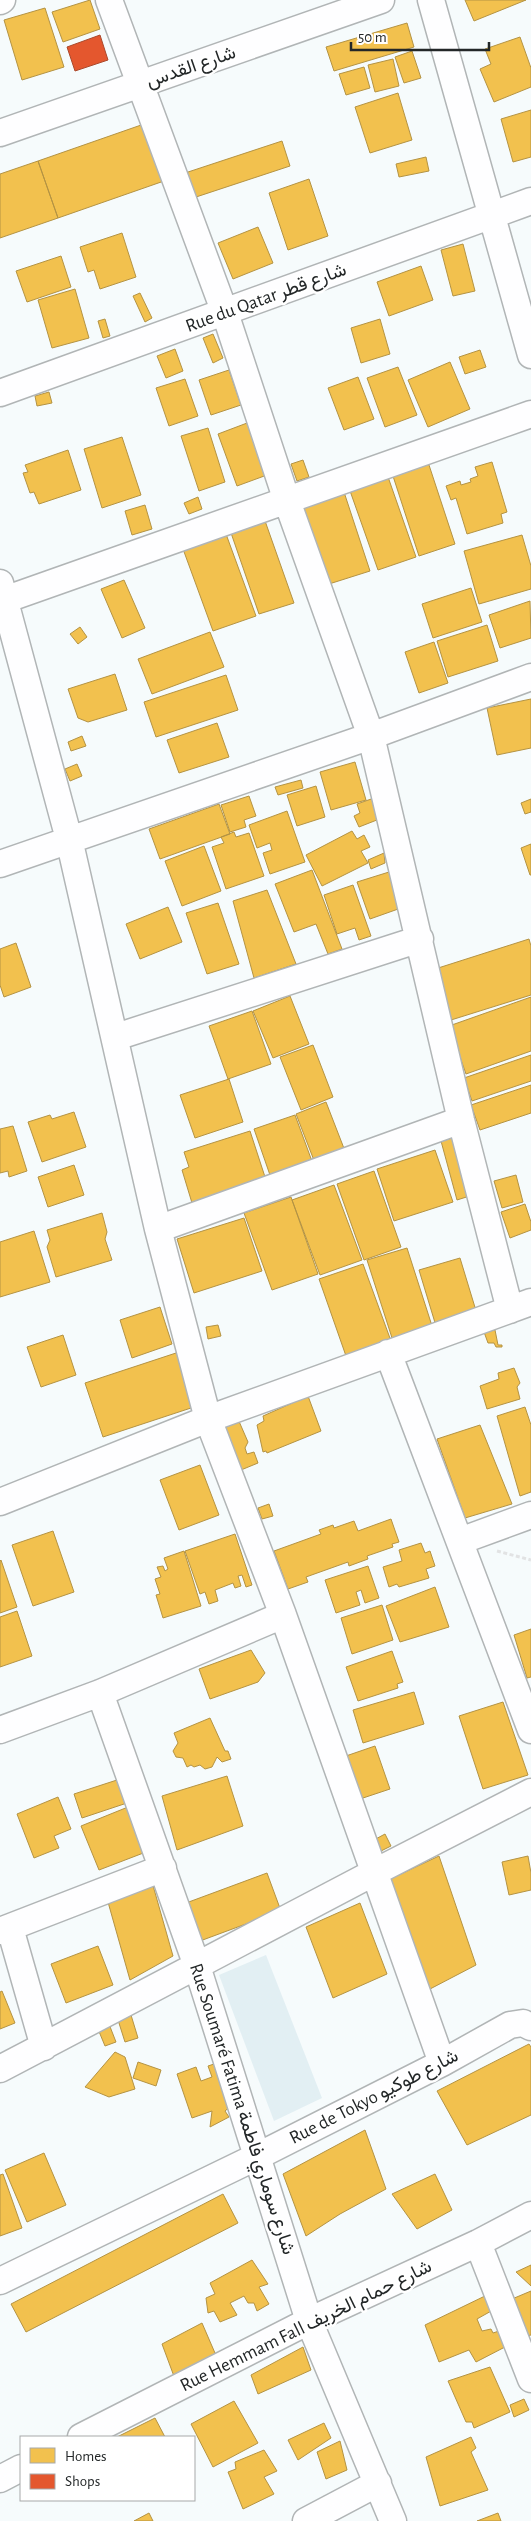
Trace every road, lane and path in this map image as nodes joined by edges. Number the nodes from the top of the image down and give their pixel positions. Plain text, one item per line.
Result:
1 (109, 0) edge
2 (381, 0) edge
3 (431, 0) edge
4 (139, 85) junction
5 (0, 133) edge
6 (531, 202) edge
7 (492, 216) junction
8 (225, 313) junction
9 (531, 356) edge
10 (0, 393) edge
11 (531, 414) edge
12 (287, 501) junction
13 (2, 592) edge
14 (531, 677) edge
15 (371, 736) junction
16 (69, 839) junction
17 (0, 864) edge
18 (420, 939) junction
19 (116, 1037) junction
20 (461, 1120) junction
21 (158, 1229) junction
22 (521, 1306) edge
23 (388, 1354) junction
24 (208, 1419) junction
25 (0, 1502) edge
26 (531, 1515) edge
27 (460, 1541) junction
28 (282, 1615) junction
29 (100, 1694) junction
30 (0, 1730) edge
31 (531, 1730) edge
32 (531, 1792) edge
33 (163, 1868) junction
34 (373, 1873) junction
35 (5, 1930) edge
36 (197, 1966) junction
37 (531, 2027) edge
38 (44, 2047) junction
39 (442, 2063) junction
40 (0, 2069) edge
41 (258, 2156) junction
42 (531, 2215) edge
43 (478, 2243) junction
44 (0, 2281) edge
45 (309, 2321) junction
46 (531, 2379) edge
47 (83, 2436) edge
48 (20, 2469) edge
49 (0, 2479) edge
50 (378, 2483) junction
51 (306, 2521) edge
52 (393, 2521) edge

1 - 4 street
2 - 4 street, شارع القدس
3 - 7 street
4 - 5 street, شارع القدس
4 - 8 street
6 - 7 street, Rue du Qatar شارع قطر
7 - 8 street, Rue du Qatar شارع قطر
7 - 9 street
8 - 10 street, Rue du Qatar شارع قطر
8 - 12 street
11 - 12 street
12 - 13 street
12 - 15 street
13 - 16 street
14 - 15 street
15 - 16 street
15 - 18 street
16 - 17 street
16 - 19 street
18 - 19 street
18 - 20 street
19 - 21 street
20 - 21 street
20 - 22 street
21 - 24 street
22 - 23 street
23 - 24 street
23 - 27 street
24 - 25 street
24 - 28 street
26 - 27 street
27 - 31 street
28 - 29 street
28 - 34 street
29 - 30 street
29 - 33 street, Rue Soumaré Fatima شارع سوماري فاطمة
32 - 34 street
33 - 35 street
33 - 36 street, Rue Soumaré Fatima شارع سوماري فاطمة
34 - 36 street
34 - 39 street
35 - 38 street
36 - 38 street
36 - 41 street, Rue Soumaré Fatima شارع سوماري فاطمة
37 - 39 street, Rue de Tokyo شارع طوكيو
38 - 40 street
39 - 41 street, Rue de Tokyo شارع طوكيو
41 - 44 street, Rue de Tokyo شارع طوكيو
41 - 45 street, Rue Soumaré Fatima شارع سوماري فاطمة
42 - 43 street, Rue Hemmam Fall شارع حمام الخريف
43 - 45 street, Rue Hemmam Fall شارع حمام الخريف
43 - 46 street
45 - 47 street, Rue Hemmam Fall شارع حمام الخريف
45 - 50 street, Rue Soumaré Fatima شارع سوماري فاطمة
48 - 49 street
50 - 51 street
50 - 52 street, Rue Soumaré Fatima شارع سوماري فاطمة

